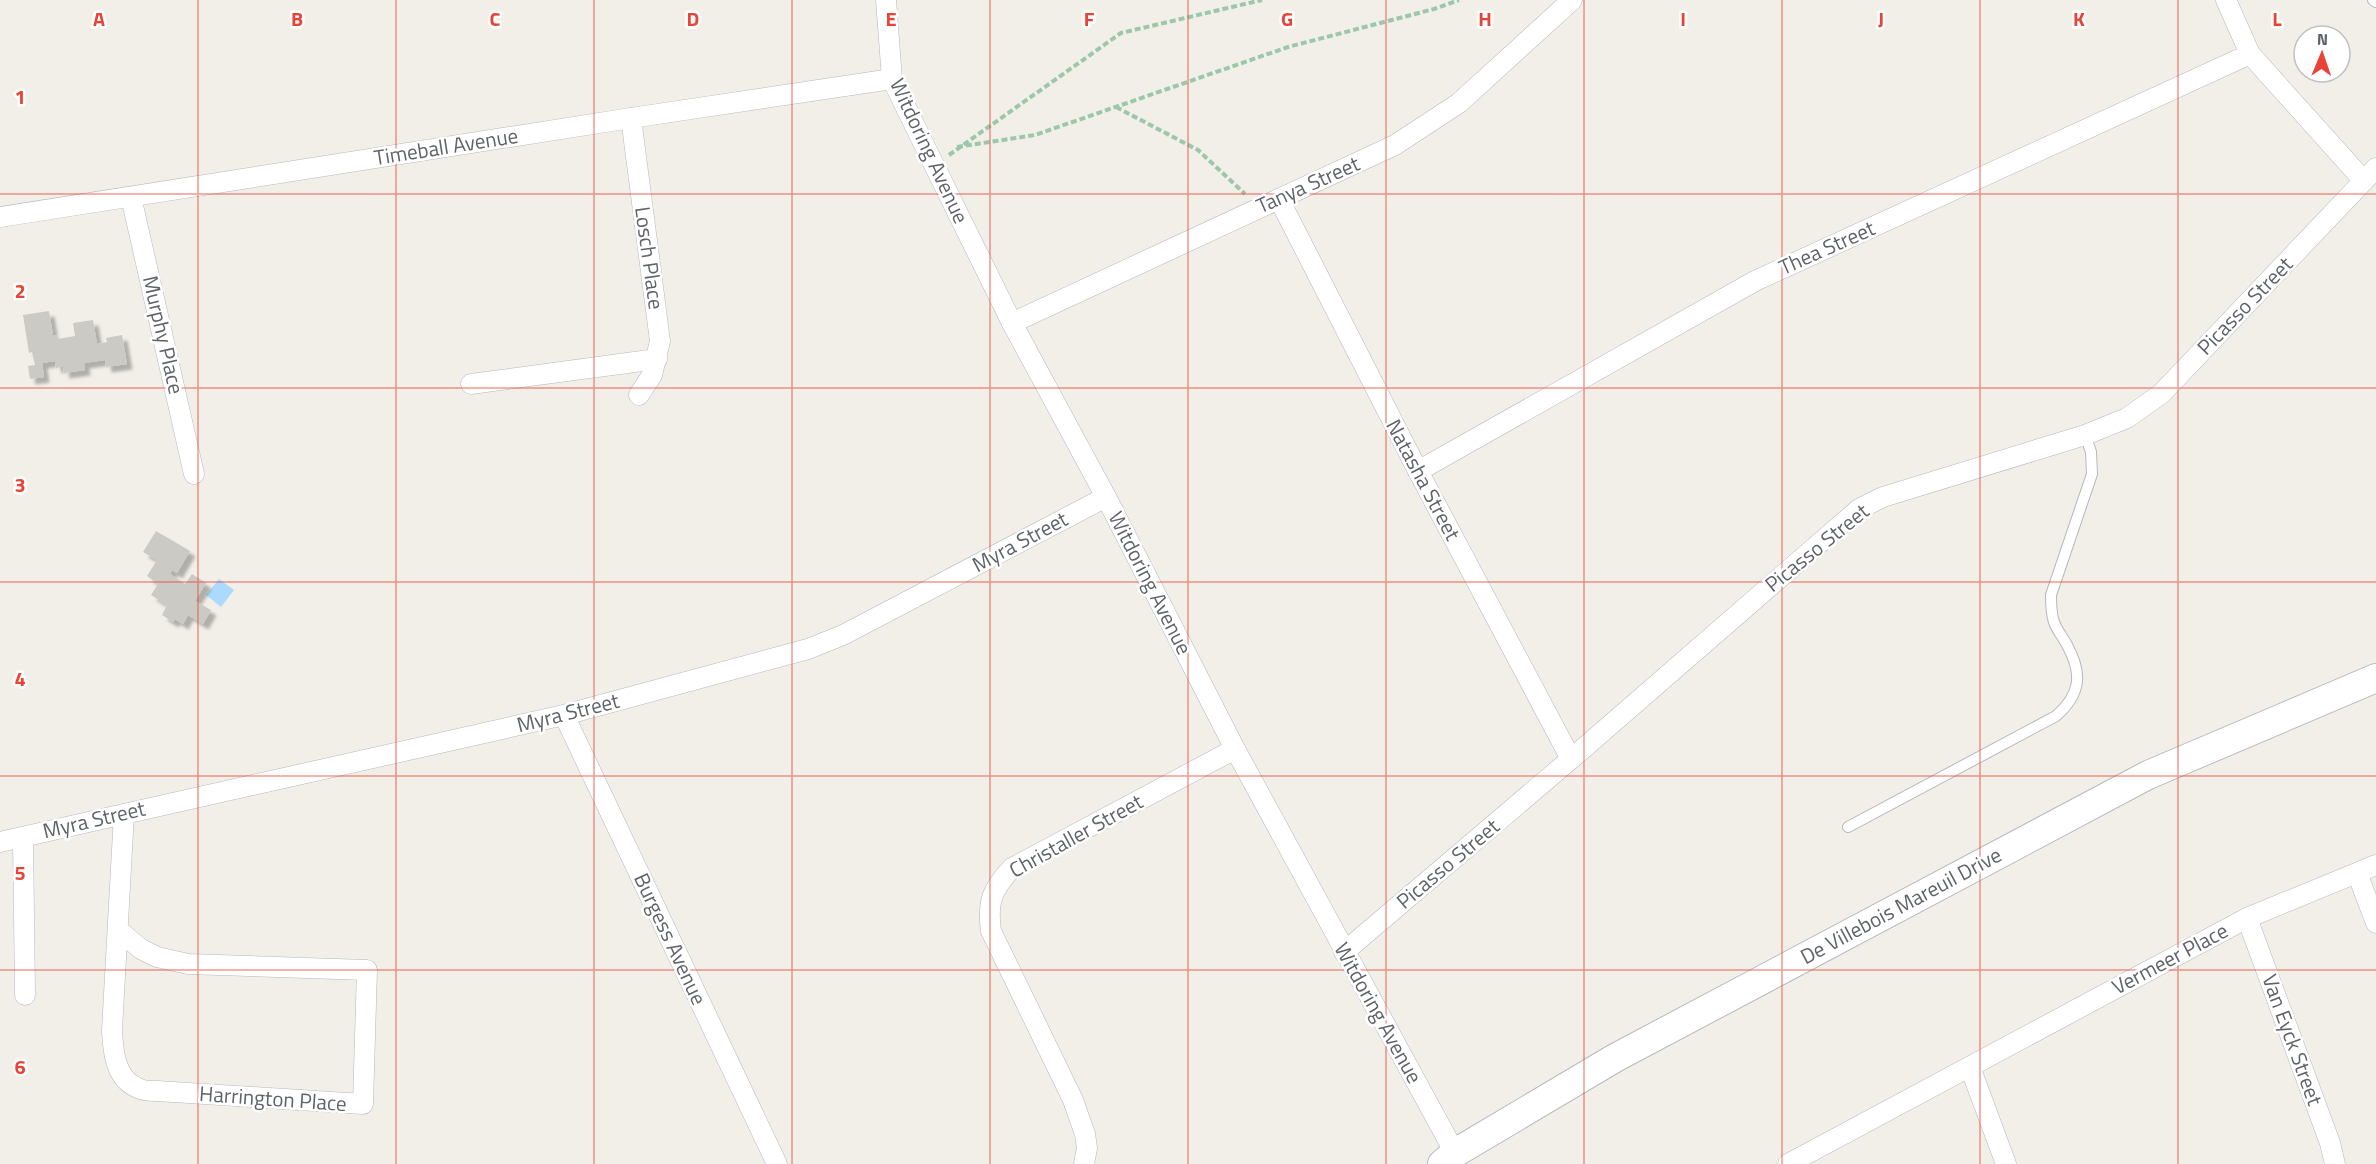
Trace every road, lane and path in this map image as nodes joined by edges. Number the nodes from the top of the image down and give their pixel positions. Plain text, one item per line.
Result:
1 (886, 0) edge
2 (1262, 0) edge
3 (1459, 0) edge
4 (1572, 0) edge
5 (2226, 0) edge
6 (2250, 54) junction
7 (892, 79) junction
8 (1115, 107) junction
9 (631, 118) junction
10 (957, 147) junction
11 (935, 167) junction
12 (2370, 174) edge
13 (131, 197) junction
14 (1279, 199) junction
15 (1254, 209) junction
16 (0, 217) edge
17 (1012, 322) junction
18 (657, 359) junction
19 (471, 384) dead end
20 (639, 395) dead end
21 (2085, 435) junction
22 (1418, 471) junction
23 (194, 474) dead end
24 (1106, 497) junction
25 (2376, 678) edge
26 (564, 715) junction
27 (1235, 749) junction
28 (1571, 759) junction
29 (124, 822) junction
30 (1848, 827) dead end
31 (23, 837) junction
32 (0, 842) edge
33 (2376, 865) edge
34 (2357, 873) junction
35 (2247, 918) junction
36 (2376, 924) edge
37 (118, 930) junction
38 (1344, 952) junction
39 (26, 995) dead end
40 (1970, 1066) junction
41 (1448, 1159) edge
42 (777, 1164) edge
43 (1084, 1164) edge
44 (1788, 1164) edge
45 (2006, 1164) edge
46 (2335, 1164) edge

1 - 7 street, Witdoring Avenue
2 - 10 path
3 - 8 path
4 - 14 street, Tanya Street
5 - 6 street
6 - 12 street
6 - 22 street, Thea Street
7 - 9 street, Timeball Avenue
7 - 11 street, Witdoring Avenue
8 - 10 path
8 - 15 path
9 - 13 street, Timeball Avenue
9 - 18 street, Losch Place
10 - 11 path
11 - 17 street, Witdoring Avenue
12 - 21 street, Picasso Street
13 - 16 street, Timeball Avenue
13 - 23 street, Murphy Place
14 - 15 street, Tanya Street
14 - 22 street, Natasha Street
15 - 17 street, Tanya Street
17 - 24 street, Witdoring Avenue
18 - 19 street
18 - 20 street, Losch Place
21 - 28 street, Picasso Street
21 - 30 lane
22 - 28 street, Natasha Street
24 - 26 street, Myra Street
24 - 27 street, Witdoring Avenue
25 - 41 main road, De Villebois Mareuil Drive
26 - 29 street, Myra Street
26 - 42 street, Burgess Avenue
27 - 38 street, Witdoring Avenue
27 - 43 street, Christaller Street
28 - 38 street, Picasso Street
29 - 31 street, Myra Street
29 - 37 street, Harrington Place
31 - 32 street, Myra Street
31 - 39 street
33 - 34 street, Vermeer Place
34 - 35 street, Vermeer Place
34 - 36 street
35 - 40 street, Vermeer Place
35 - 46 street, Van Eyck Street
37 - 37 street, Harrington Place
38 - 41 street, Witdoring Avenue
40 - 44 street, Vermeer Place
40 - 45 street

